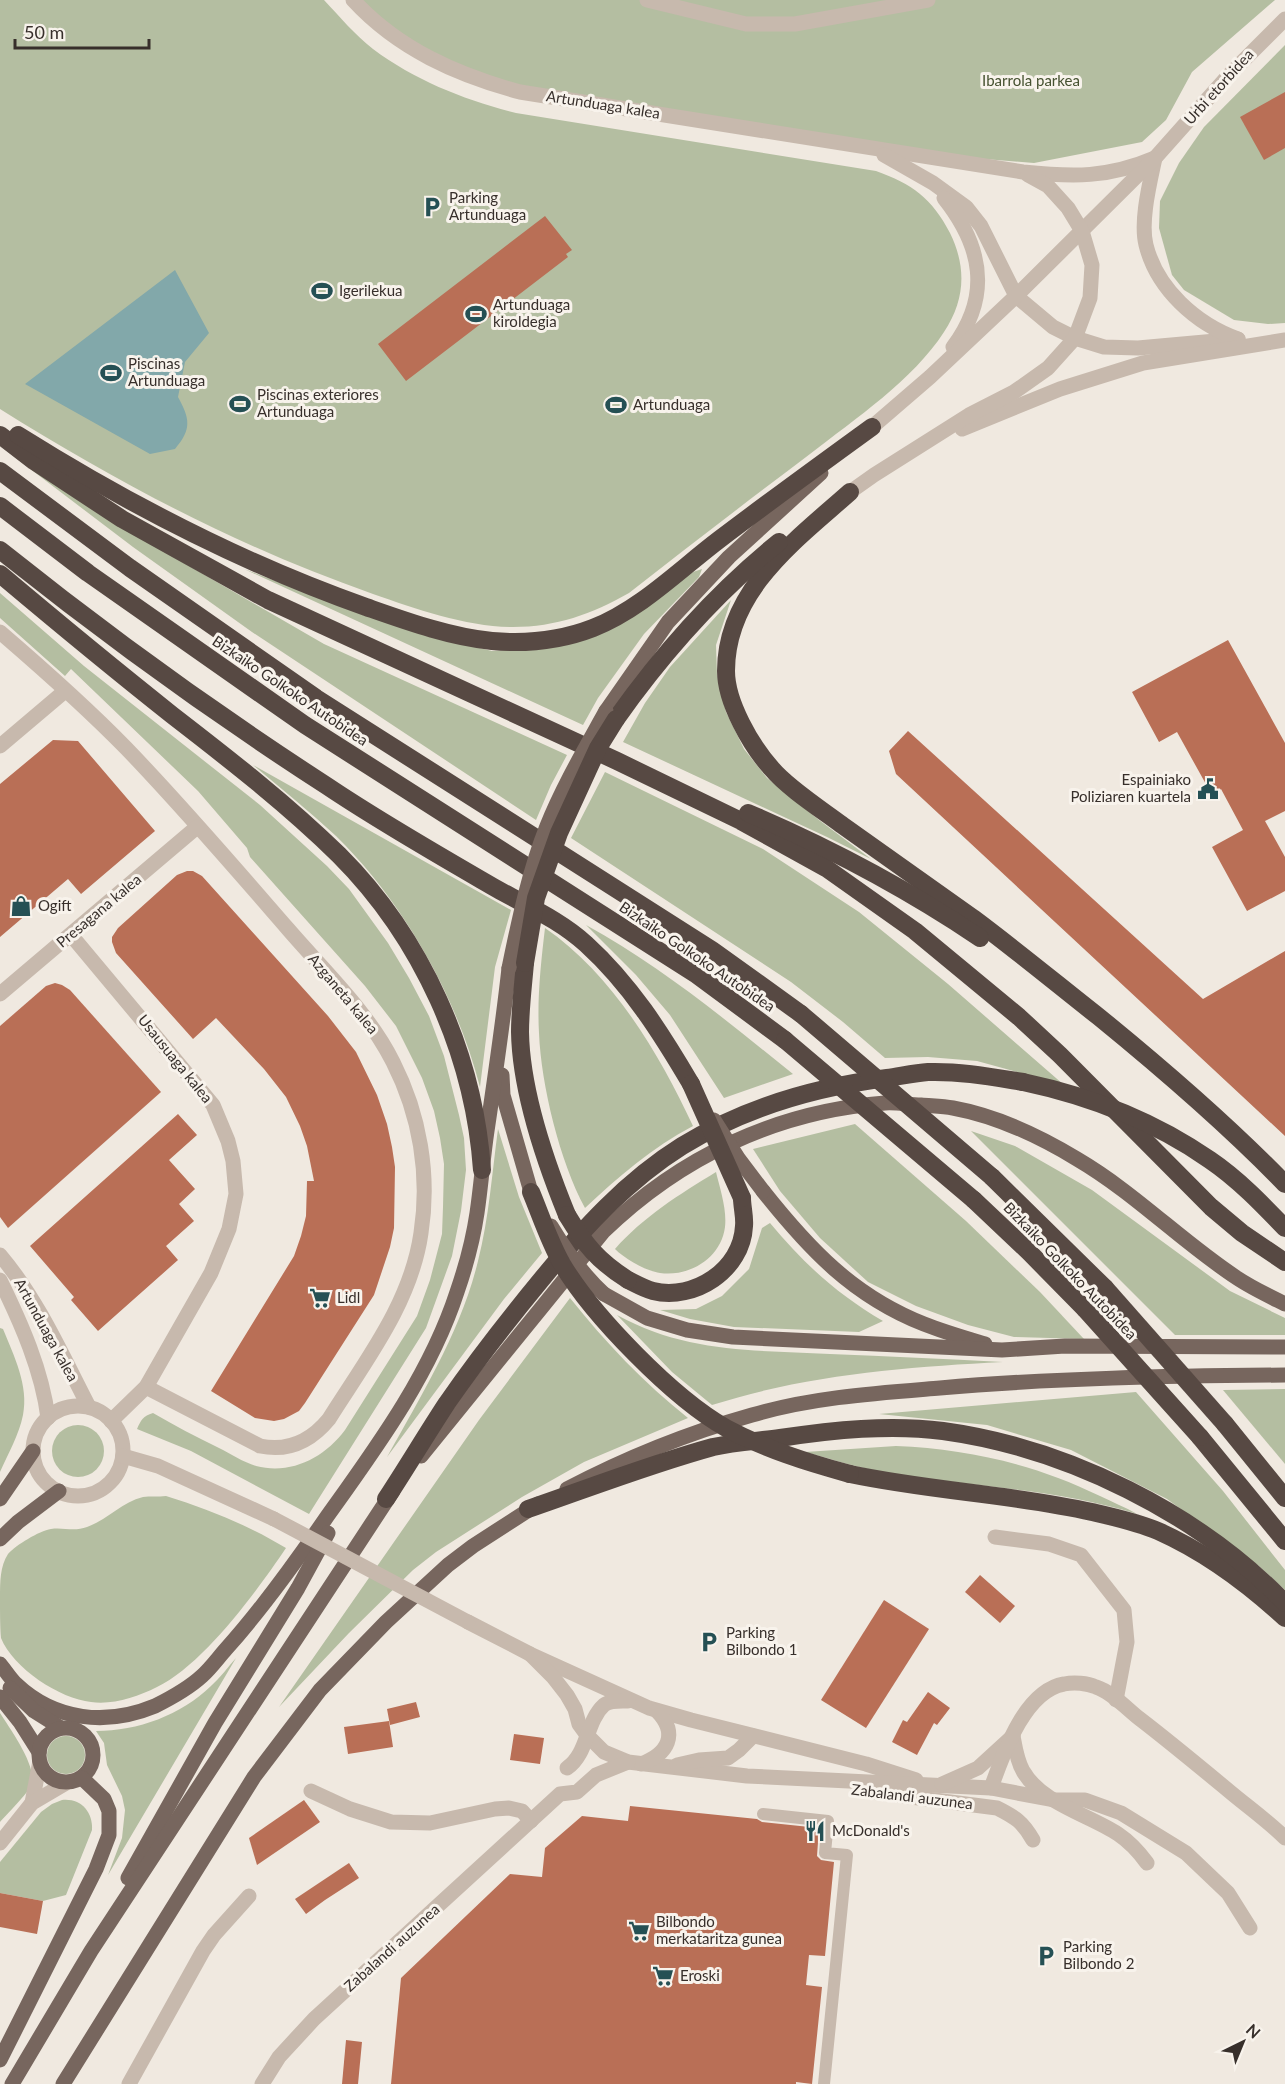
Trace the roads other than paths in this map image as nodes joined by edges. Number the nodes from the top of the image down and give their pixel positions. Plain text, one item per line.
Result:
1 (353, 0) edge
2 (647, 0) edge
3 (928, 0) edge
4 (1285, 19) edge
5 (876, 150) junction
6 (1155, 158) junction
7 (1023, 172) junction
8 (933, 183) junction
9 (1082, 231) junction
10 (1016, 296) junction
11 (1075, 338) junction
12 (1285, 340) edge
13 (1245, 342) junction
14 (930, 377) junction
15 (0, 424) edge
16 (872, 427) junction
17 (0, 435) edge
18 (912, 451) junction
19 (0, 471) edge
20 (850, 492) junction
21 (0, 506) edge
22 (0, 550) edge
23 (0, 574) edge
24 (0, 632) edge
25 (65, 691) junction
26 (611, 715) junction
27 (0, 746) edge
28 (617, 761) junction
29 (198, 827) junction
30 (70, 935) junction
31 (517, 966) junction
32 (0, 994) edge
33 (1106, 1023) junction
34 (501, 1039) junction
35 (691, 1084) junction
36 (482, 1170) junction
37 (1285, 1184) edge
38 (531, 1192) junction
39 (1285, 1228) edge
40 (0, 1255) edge
41 (1285, 1262) edge
42 (0, 1280) edge
43 (1285, 1304) edge
44 (1285, 1347) edge
45 (1002, 1350) junction
46 (1285, 1375) edge
47 (146, 1387) junction
48 (89, 1407) junction
49 (48, 1418) junction
50 (111, 1420) junction
51 (377, 1447) junction
52 (33, 1451) junction
53 (123, 1456) junction
54 (59, 1491) junction
55 (1285, 1498) edge
56 (0, 1499) edge
57 (386, 1499) junction
58 (528, 1509) junction
59 (995, 1537) dead end
60 (0, 1539) edge
61 (1285, 1541) edge
62 (1285, 1603) edge
63 (1285, 1618) edge
64 (530, 1654) junction
65 (0, 1664) edge
66 (0, 1676) edge
67 (0, 1697) edge
68 (1116, 1700) junction
69 (633, 1701) junction
70 (657, 1711) junction
71 (62, 1728) junction
72 (583, 1729) junction
73 (753, 1736) junction
74 (1013, 1736) junction
75 (39, 1757) junction
76 (635, 1763) junction
77 (669, 1768) junction
78 (82, 1778) junction
79 (778, 1778) junction
80 (66, 1783) junction
81 (936, 1786) junction
82 (991, 1788) junction
83 (310, 1791) dead end
84 (560, 1794) junction
85 (1054, 1800) junction
86 (32, 1803) junction
87 (763, 1814) dead end
88 (531, 1821) junction
89 (1285, 1838) edge
90 (1033, 1840) dead end
91 (0, 1843) edge
92 (1147, 1863) dead end
93 (249, 1896) dead end
94 (1250, 1928) dead end
95 (91, 1951) junction
96 (100, 2027) junction
97 (0, 2060) edge
98 (12, 2084) edge
99 (63, 2084) edge
100 (71, 2084) edge
101 (129, 2084) edge
102 (262, 2084) edge
103 (824, 2084) edge

1 - 5 street, Artunduaga kalea
2 - 3 street
4 - 6 street, Urbi etorbidea
5 - 7 street, Artunduaga kalea
5 - 8 street, Artunduaga kalea
6 - 7 street, Artunduaga kalea
6 - 9 street, Urbi etorbidea
6 - 13 street
7 - 9 street, Artunduaga kalea
8 - 10 street, Artunduaga kalea
8 - 14 street, Artunduaga kalea
9 - 10 street, Urbi etorbidea
9 - 11 street, Artunduaga kalea
10 - 11 street
10 - 14 street, Urbi etorbidea
11 - 13 street
11 - 18 street
12 - 13 street
13 - 18 street
14 - 16 street
15 - 16 highway
16 - 26 main road
17 - 28 highway
18 - 20 street
19 - 55 highway, Bizkaiko Golkoko Autobidea, bridge
20 - 26 highway
20 - 33 highway
21 - 61 highway, Bizkaiko Golkoko Autobidea, bridge
22 - 35 highway
23 - 36 highway
24 - 25 street, Azganeta kalea
25 - 27 street
25 - 29 street, Azganeta kalea
26 - 31 highway, bridge
28 - 33 highway
28 - 41 highway
29 - 30 street, Presagana kalea
29 - 47 street, Azganeta kalea
30 - 32 street, Presagana kalea
30 - 47 street, Usausuaga kalea
31 - 34 main road
31 - 35 highway, bridge
33 - 37 highway
34 - 36 main road
34 - 38 main road
35 - 45 main road, bridge
36 - 51 main road
38 - 45 main road, bridge
38 - 63 highway, bridge
39 - 57 highway, bridge
40 - 48 street, Artunduaga kalea
42 - 49 street, Artunduaga kalea
43 - 57 main road
44 - 45 main road
46 - 58 main road
47 - 50 street, Usausuaga kalea
48 - 49 street
48 - 50 street
49 - 52 street
50 - 53 street
51 - 65 main road
51 - 95 main road
52 - 54 street
52 - 56 main road
53 - 54 street
53 - 64 street, Zabalandi auzunea, bridge
54 - 60 main road
57 - 95 main road
58 - 62 highway
58 - 96 main road
59 - 68 street
64 - 69 street, Zabalandi auzunea
64 - 72 street, Zabalandi auzunea
66 - 71 main road
67 - 75 main road
68 - 74 street, Zabalandi auzunea
68 - 89 street, Zabalandi auzunea
69 - 70 street, Zabalandi auzunea
69 - 72 street
70 - 73 street, Zabalandi auzunea
70 - 76 street, Zabalandi auzunea
71 - 75 main road
71 - 78 main road
72 - 76 street, Zabalandi auzunea
72 - 84 street
73 - 77 street, Zabalandi auzunea
73 - 81 street, Zabalandi auzunea
74 - 81 street, Zabalandi auzunea
74 - 82 street, Zabalandi auzunea
74 - 85 street, Zabalandi auzunea
75 - 80 main road
75 - 86 street
76 - 77 street, Zabalandi auzunea
76 - 84 street, Zabalandi auzunea
77 - 79 street, Zabalandi auzunea
78 - 80 main road
78 - 97 main road
79 - 81 street, Zabalandi auzunea
79 - 90 street, Zabalandi auzunea
80 - 86 street
81 - 82 street, Zabalandi auzunea
82 - 85 street, Zabalandi auzunea
83 - 88 street
84 - 88 street, Zabalandi auzunea
85 - 92 street, Zabalandi auzunea
85 - 94 street, Zabalandi auzunea
86 - 91 street
87 - 103 street
88 - 102 street, Zabalandi auzunea
93 - 101 street
95 - 98 main road
96 - 99 main road
96 - 100 main road

